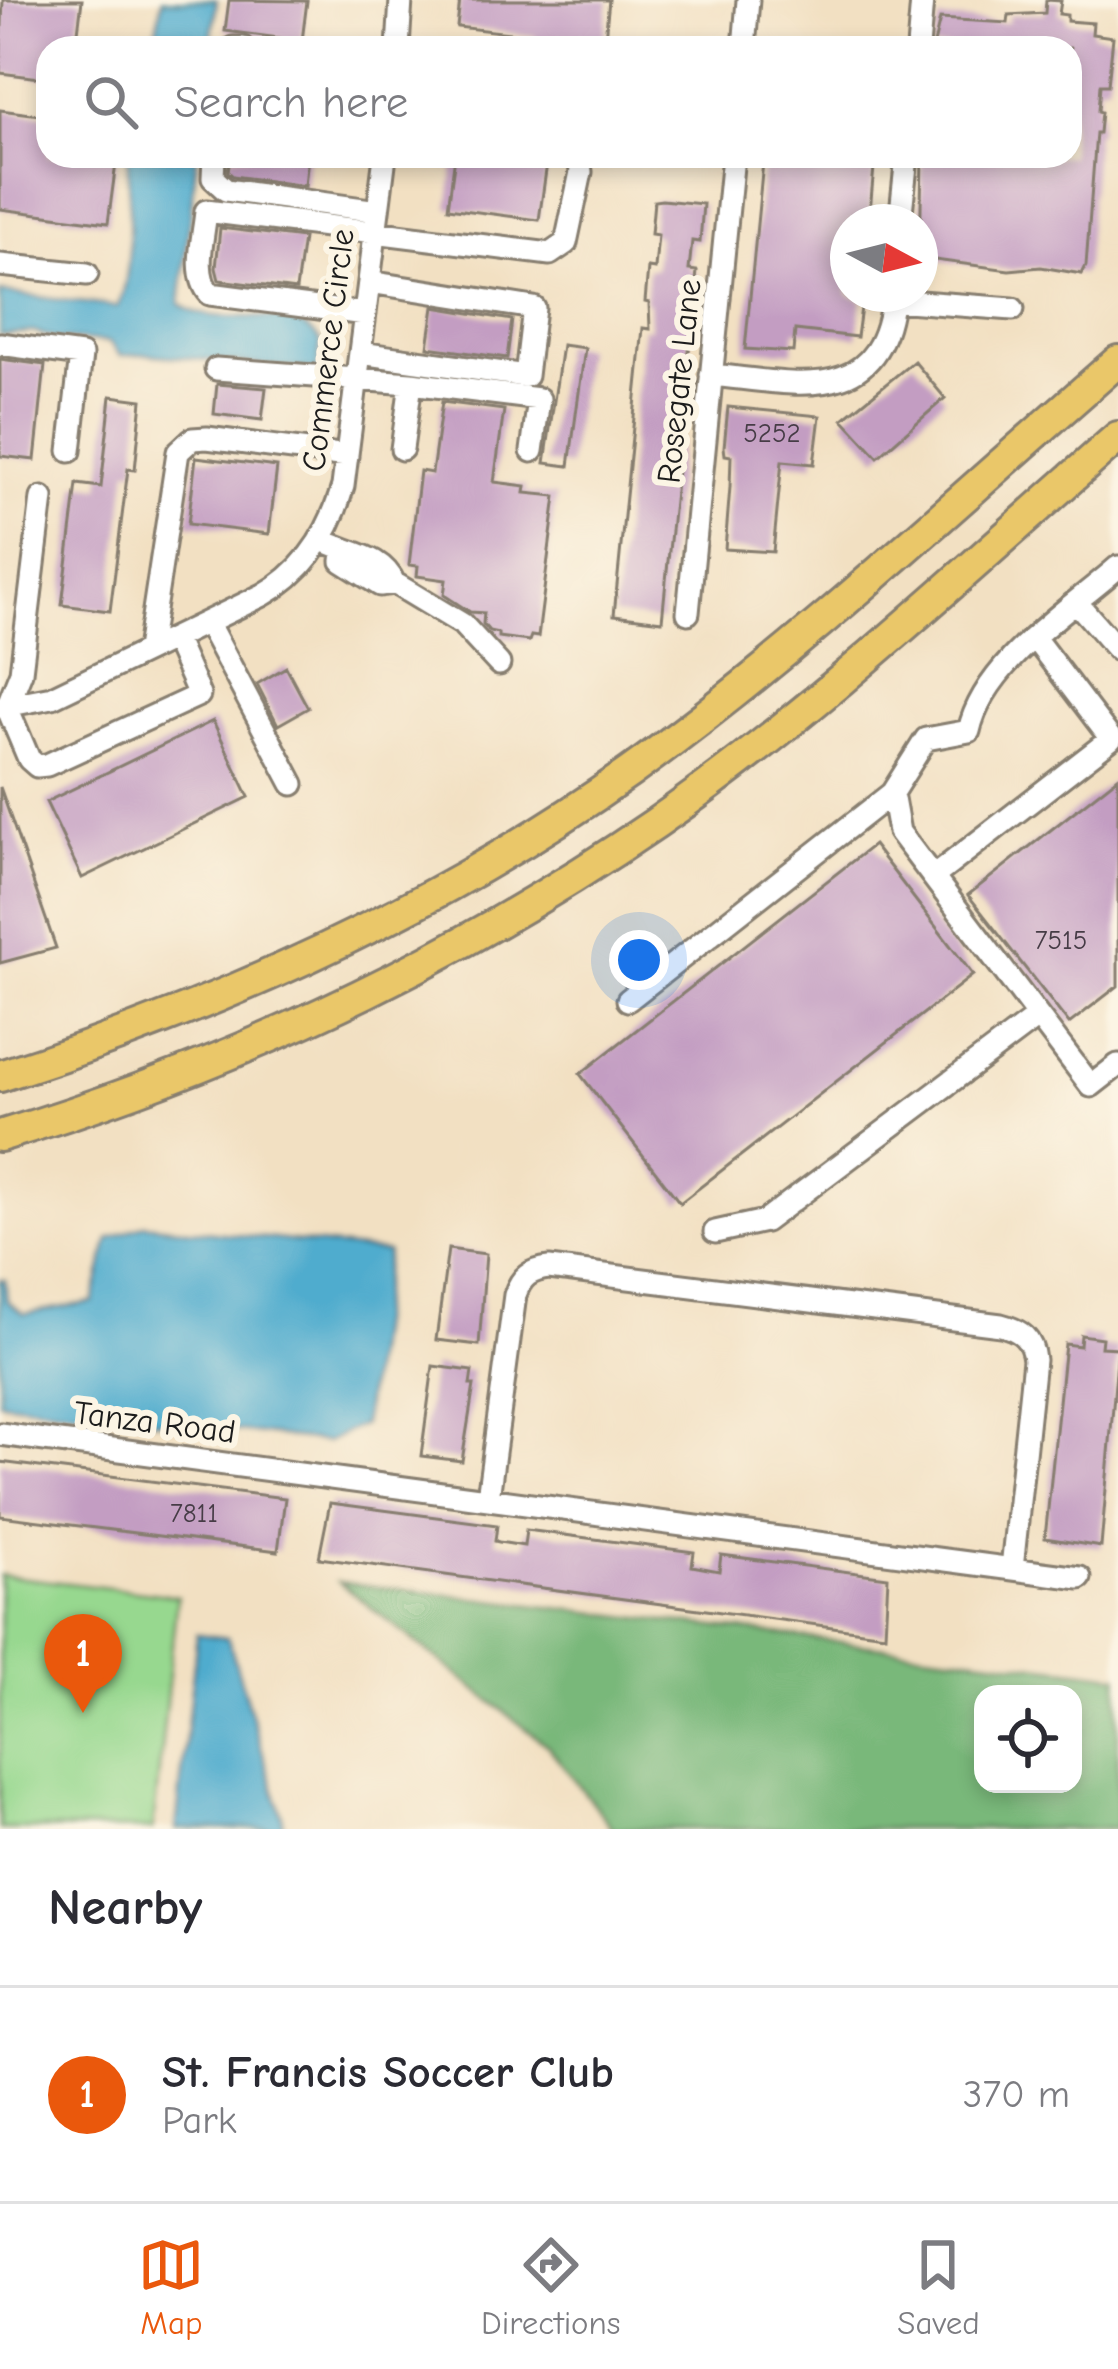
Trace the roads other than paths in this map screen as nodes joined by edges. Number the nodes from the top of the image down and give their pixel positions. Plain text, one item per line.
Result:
1 (401, 0) edge
2 (748, 0) edge
3 (922, 0) edge
4 (399, 36) edge
5 (744, 36) edge
6 (919, 36) edge
7 (213, 168) edge
8 (384, 168) edge
9 (580, 168) edge
10 (732, 168) edge
11 (906, 168) edge
12 (902, 204) edge
13 (377, 220) junction
14 (0, 265) edge
15 (87, 274) dead end
16 (369, 282) junction
17 (938, 302) edge
18 (1013, 309) dead end
19 (891, 312) edge
20 (365, 314) junction
21 (0, 344) edge
22 (360, 353) junction
23 (1118, 361) edge
24 (216, 369) dead end
25 (711, 374) junction
26 (357, 380) junction
27 (411, 383) junction
28 (1118, 437) edge
29 (402, 449) dead end
30 (532, 451) dead end
31 (70, 452) dead end
32 (347, 456) junction
33 (42, 498) dead end
34 (321, 539) junction
35 (1118, 567) edge
36 (1077, 603) junction
37 (688, 613) dead end
38 (207, 622) junction
39 (174, 638) junction
40 (1035, 639) junction
41 (148, 650) junction
42 (1118, 650) edge
43 (499, 664) dead end
44 (3, 707) edge
45 (293, 784) dead end
46 (892, 793) junction
47 (933, 878) junction
48 (628, 1000) dead end
49 (1036, 1017) junction
50 (1118, 1065) edge
51 (0, 1076) edge
52 (0, 1136) edge
53 (715, 1232) dead end
54 (0, 1434) edge
55 (488, 1498) junction
56 (1012, 1568) junction
57 (1081, 1578) dead end

1 - 4 street
2 - 5 street
3 - 6 street
7 - 13 street
8 - 13 street, Commerce Circle
9 - 13 street
10 - 25 street, Rosegate Lane
11 - 12 street
13 - 16 street, Commerce Circle
13 - 20 street
14 - 15 street
16 - 20 street, Commerce Circle
16 - 22 street
17 - 18 street
19 - 25 street
20 - 22 street, Commerce Circle
21 - 31 street
22 - 26 street, Commerce Circle
23 - 51 highway
24 - 26 street
25 - 37 street, Rosegate Lane
26 - 27 street
26 - 32 street, Commerce Circle
27 - 29 street
27 - 30 street
28 - 52 highway
32 - 34 street, Commerce Circle
32 - 41 street
33 - 44 street
34 - 38 street, Commerce Circle
34 - 43 street
35 - 36 street
36 - 40 street
36 - 42 street
38 - 39 street, Commerce Circle
38 - 45 street
39 - 41 street, Commerce Circle
39 - 44 street
40 - 46 street
40 - 47 street
41 - 44 street, Commerce Circle
46 - 47 street
46 - 48 street
47 - 49 street
49 - 50 street
49 - 53 street
54 - 55 street, Tanza Road
55 - 56 street, Tanza Road
55 - 56 street
56 - 57 street, Tanza Road

